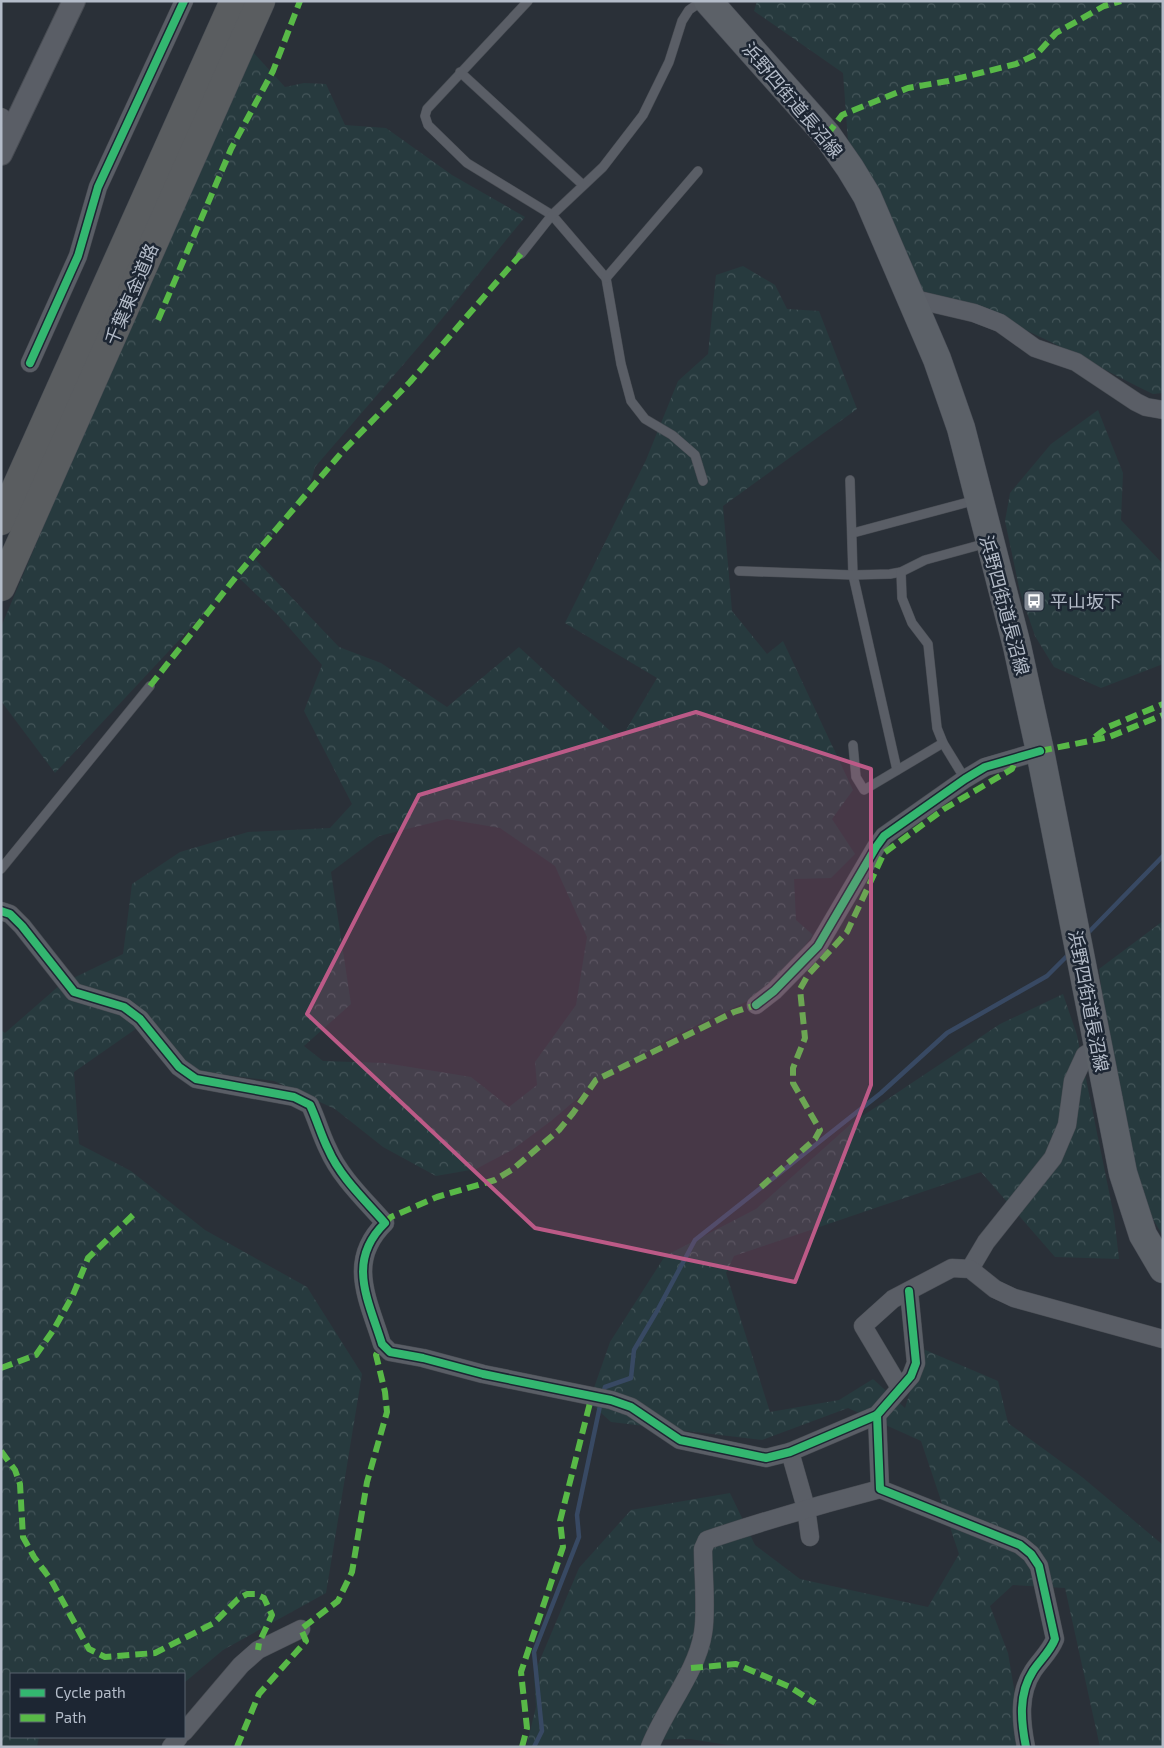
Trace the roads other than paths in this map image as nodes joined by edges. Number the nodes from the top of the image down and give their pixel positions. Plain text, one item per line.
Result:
1 (74, 1) edge
2 (184, 1) edge
3 (234, 1) edge
4 (261, 1) edge
5 (528, 1) edge
6 (702, 1) edge
7 (708, 1) edge
8 (460, 72) junction
9 (8, 122) edge
10 (1, 154) edge
11 (698, 171) dead end
12 (583, 185) junction
13 (552, 215) junction
14 (520, 254) dead end
15 (606, 278) junction
16 (910, 298) junction
17 (30, 364) dead end
18 (1163, 410) edge
19 (850, 480) dead end
20 (703, 481) dead end
21 (978, 500) junction
22 (1, 521) edge
23 (854, 533) junction
24 (989, 542) junction
25 (739, 571) dead end
26 (901, 572) junction
27 (854, 576) junction
28 (1, 587) edge
29 (150, 686) dead end
30 (943, 743) junction
31 (853, 745) dead end
32 (1040, 751) junction
33 (897, 770) junction
34 (965, 779) junction
35 (1, 869) edge
36 (1, 911) edge
37 (756, 1005) dead end
38 (1099, 1046) junction
39 (970, 1269) junction
40 (1163, 1270) edge
41 (908, 1291) junction
42 (1163, 1339) edge
43 (900, 1388) junction
44 (877, 1415) junction
45 (790, 1452) junction
46 (880, 1490) junction
47 (806, 1508) junction
48 (810, 1537) dead end
49 (301, 1629) dead end
50 (185, 1731) edge
51 (650, 1747) edge
52 (1026, 1747) edge

1 - 9 street
2 - 17 street
3 - 22 highway, 千葉東金道路
4 - 28 highway, 千葉東金道路
5 - 8 lane
6 - 12 lane
7 - 16 main road, 浜野四街道長沼線
8 - 12 lane
8 - 13 lane
9 - 10 street
11 - 15 lane
12 - 13 lane
13 - 14 lane
13 - 15 lane
15 - 20 lane
16 - 18 street
16 - 21 main road, 浜野四街道長沼線
19 - 23 lane
21 - 23 lane
21 - 24 main road, 浜野四街道長沼線
23 - 27 lane
24 - 26 lane
24 - 32 main road, 浜野四街道長沼線
25 - 27 lane
26 - 27 lane
26 - 30 lane
27 - 33 lane
29 - 35 lane
30 - 33 lane
30 - 34 lane
31 - 33 lane
32 - 34 street
32 - 38 main road, 浜野四街道長沼線
34 - 37 street
36 - 45 street
38 - 39 street
38 - 40 main road, 浜野四街道長沼線
39 - 41 street
39 - 42 street
41 - 43 street
41 - 43 street
43 - 44 street
44 - 45 street
44 - 46 street
45 - 47 street
46 - 47 street
46 - 52 street
47 - 48 street
47 - 51 street
49 - 50 street

